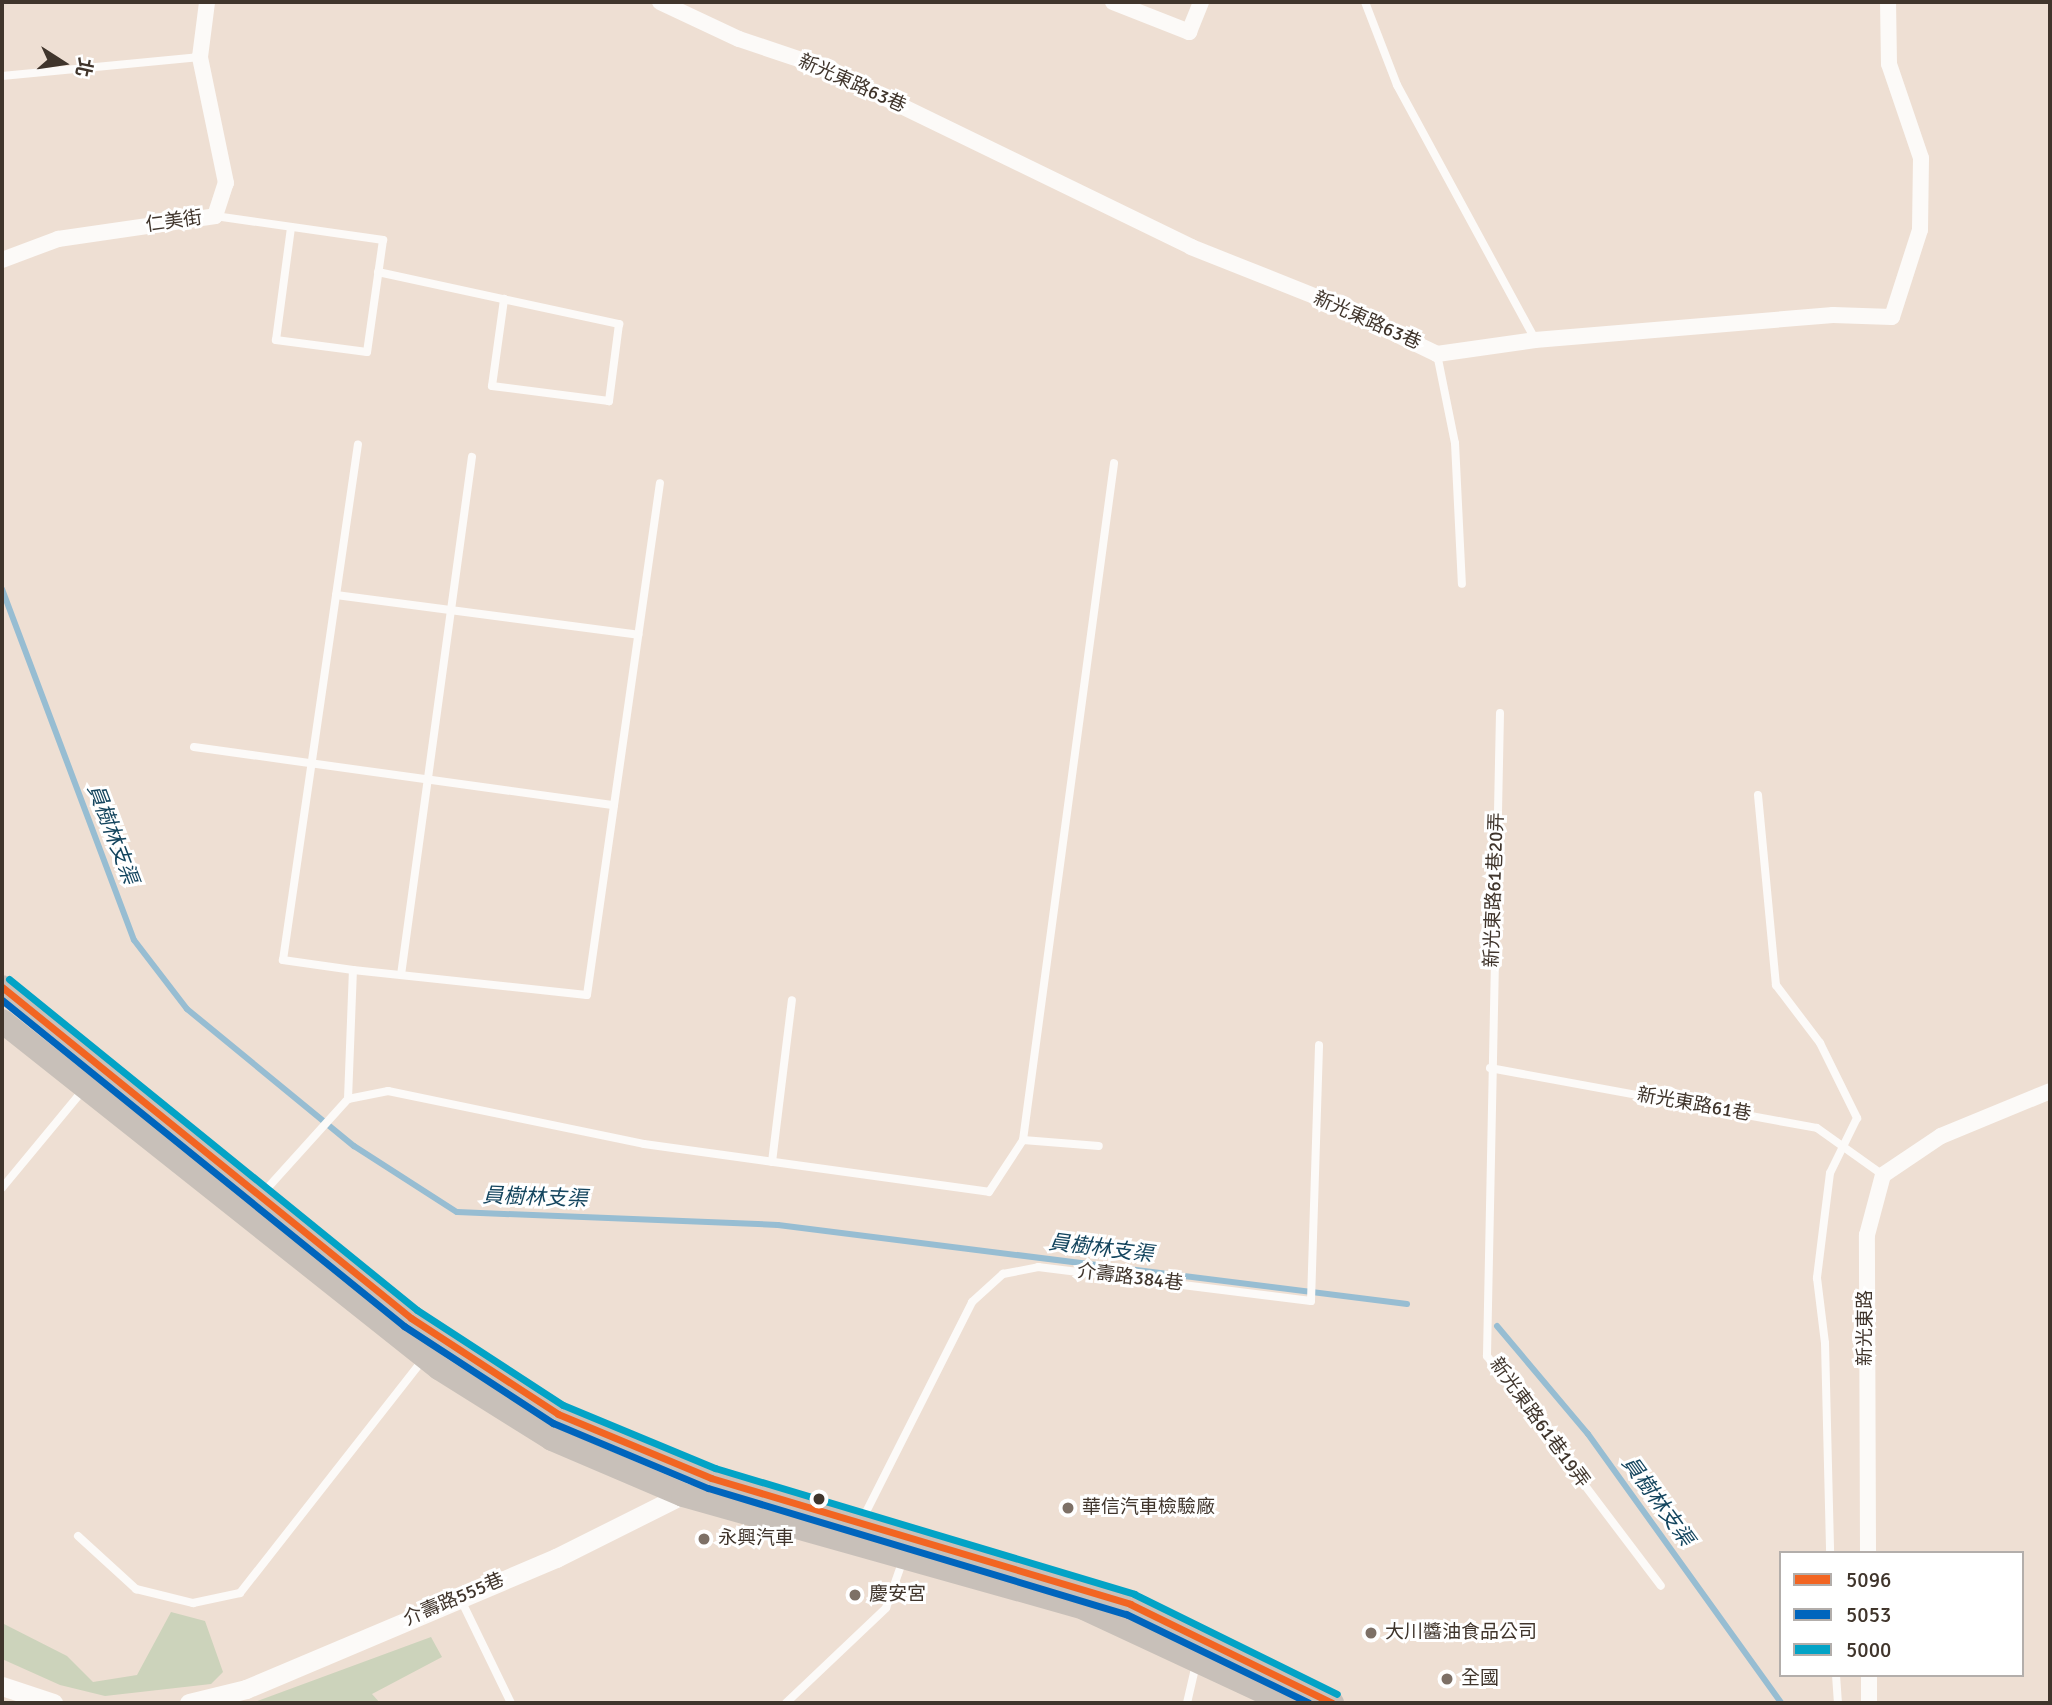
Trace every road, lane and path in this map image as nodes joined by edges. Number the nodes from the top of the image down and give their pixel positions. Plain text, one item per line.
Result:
1 (207, 2) edge
2 (660, 2) edge
3 (1113, 2) edge
4 (1201, 2) edge
5 (1365, 2) edge
6 (1888, 2) edge
7 (200, 57) junction
8 (2, 76) edge
9 (215, 216) junction
10 (291, 227) junction
11 (2, 260) edge
12 (378, 272) junction
13 (504, 299) dead end
14 (1535, 340) junction
15 (1437, 354) junction
16 (358, 444) dead end
17 (472, 457) dead end
18 (1114, 463) dead end
19 (660, 483) dead end
20 (1462, 584) dead end
21 (336, 595) junction
22 (451, 609) junction
23 (638, 635) junction
24 (1500, 713) dead end
25 (194, 747) dead end
26 (311, 765) junction
27 (427, 781) junction
28 (1758, 795) dead end
29 (614, 805) junction
30 (353, 970) junction
31 (401, 975) junction
32 (2, 987) edge
33 (792, 1000) dead end
34 (2, 1021) edge
35 (1319, 1045) dead end
36 (1490, 1068) junction
37 (103, 1070) junction
38 (86, 1088) junction
39 (2050, 1091) edge
40 (348, 1100) junction
41 (1023, 1140) junction
42 (1843, 1144) junction
43 (1098, 1146) dead end
44 (772, 1162) junction
45 (1883, 1175) junction
46 (2, 1188) edge
47 (253, 1205) junction
48 (425, 1357) junction
49 (711, 1478) junction
50 (683, 1495) junction
51 (857, 1533) junction
52 (79, 1536) dead end
53 (907, 1547) junction
54 (1830, 1551) edge
55 (1868, 1551) edge
56 (1661, 1586) dead end
57 (460, 1598) junction
58 (1199, 1649) junction
59 (1836, 1677) edge
60 (1869, 1677) edge
61 (2, 1686) edge
62 (53, 1703) edge
63 (189, 1703) edge
64 (511, 1703) edge
65 (786, 1703) edge
66 (1187, 1703) edge
67 (1288, 1703) edge
68 (1332, 1703) edge
69 (1838, 1703) edge
70 (1869, 1703) edge

1 - 7 street, 仁美街
2 - 15 street, 新光東路63巷
3 - 4 street
5 - 14 lane
6 - 14 street, 新光東路63巷
7 - 8 lane
7 - 9 street, 仁美街
9 - 10 lane
9 - 11 street, 仁美街
10 - 12 lane
10 - 12 lane
12 - 13 lane
14 - 15 street, 新光東路63巷
15 - 20 lane
16 - 21 lane
17 - 22 lane
18 - 41 lane
19 - 23 lane
21 - 22 lane
21 - 26 lane
22 - 23 lane
22 - 27 lane
23 - 29 lane
24 - 36 lane, 新光東路61巷20弄
25 - 26 lane
26 - 27 lane
26 - 30 lane
27 - 29 lane
27 - 31 lane
28 - 42 lane
29 - 31 lane
30 - 31 lane
30 - 40 lane
32 - 37 main road
33 - 44 lane
34 - 38 main road
35 - 51 lane, 介壽路384巷
36 - 42 lane, 新光東路61巷
36 - 56 lane, 新光東路61巷19弄
37 - 38 lane
37 - 47 main road
38 - 46 lane
38 - 47 main road
39 - 45 street
40 - 44 lane
40 - 47 lane
41 - 43 lane
41 - 44 lane
42 - 45 lane, 新光東路61巷
42 - 54 lane
45 - 55 street, 新光東路
47 - 48 main road
47 - 49 main road
48 - 50 main road
48 - 52 lane
49 - 50 street, 介壽路555巷
49 - 51 main road
50 - 51 main road
50 - 57 street, 介壽路555巷
51 - 53 main road
53 - 58 main road
53 - 65 lane
57 - 63 street, 介壽路555巷
57 - 64 lane
58 - 66 lane
58 - 67 main road
58 - 68 main road
59 - 69 lane
60 - 70 street
61 - 62 street

